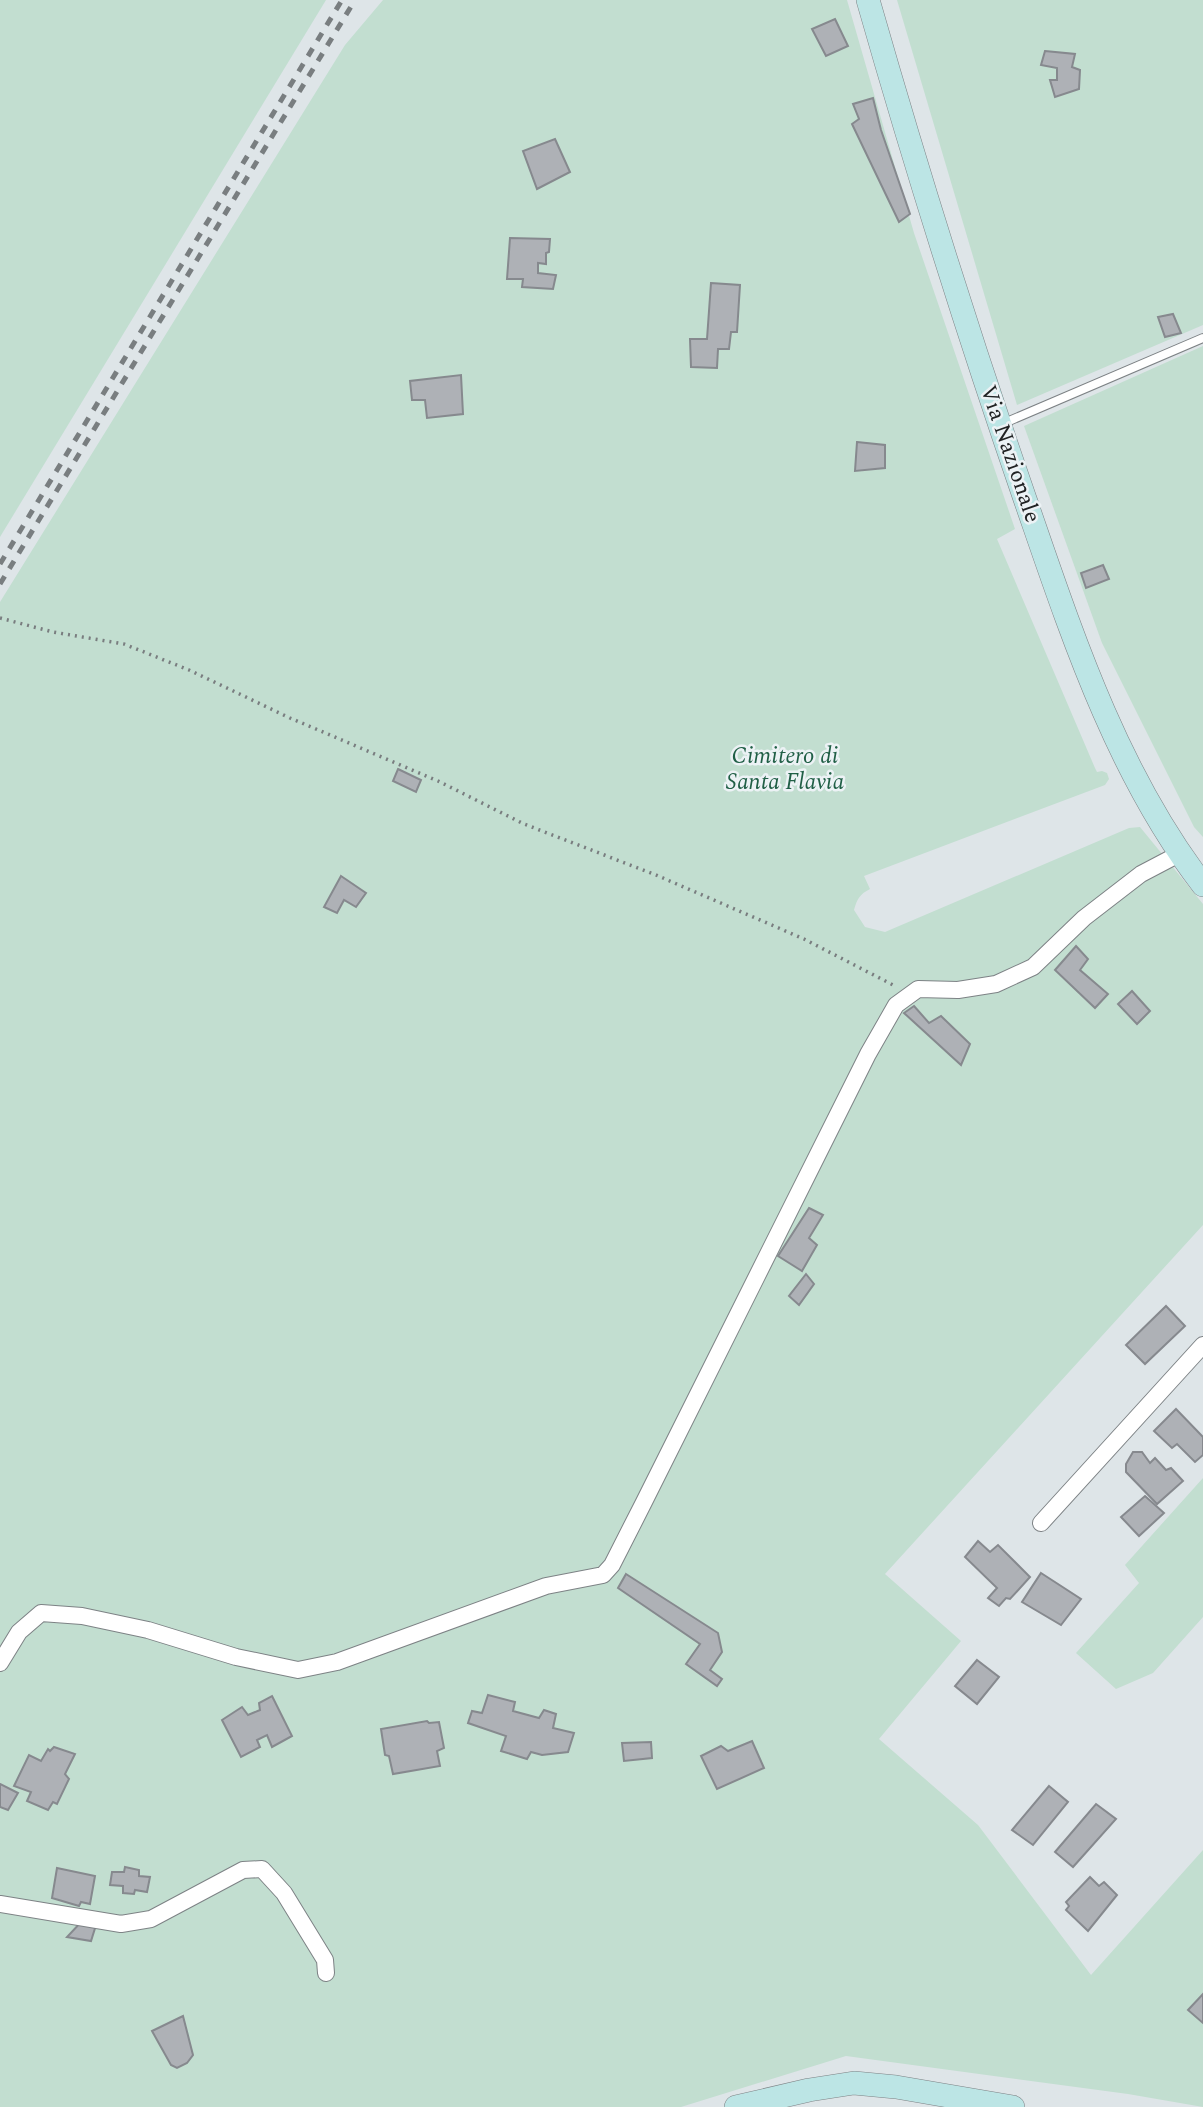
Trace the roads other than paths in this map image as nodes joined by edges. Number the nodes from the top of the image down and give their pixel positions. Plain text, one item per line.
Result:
1 (868, 0) edge
2 (1203, 338) edge
3 (999, 425) junction
4 (1181, 853) junction
5 (1201, 877) edge
6 (1203, 1345) edge
7 (1041, 1524) dead end
8 (0, 1663) edge
9 (0, 1904) edge
10 (326, 1973) dead end
11 (736, 2107) edge
12 (1013, 2107) edge

1 - 3 main road, Via Nazionale
2 - 3 lane
3 - 4 main road, Via Nazionale
4 - 5 main road, Via Nazionale
4 - 8 street
6 - 7 street
9 - 10 street
11 - 12 main road

